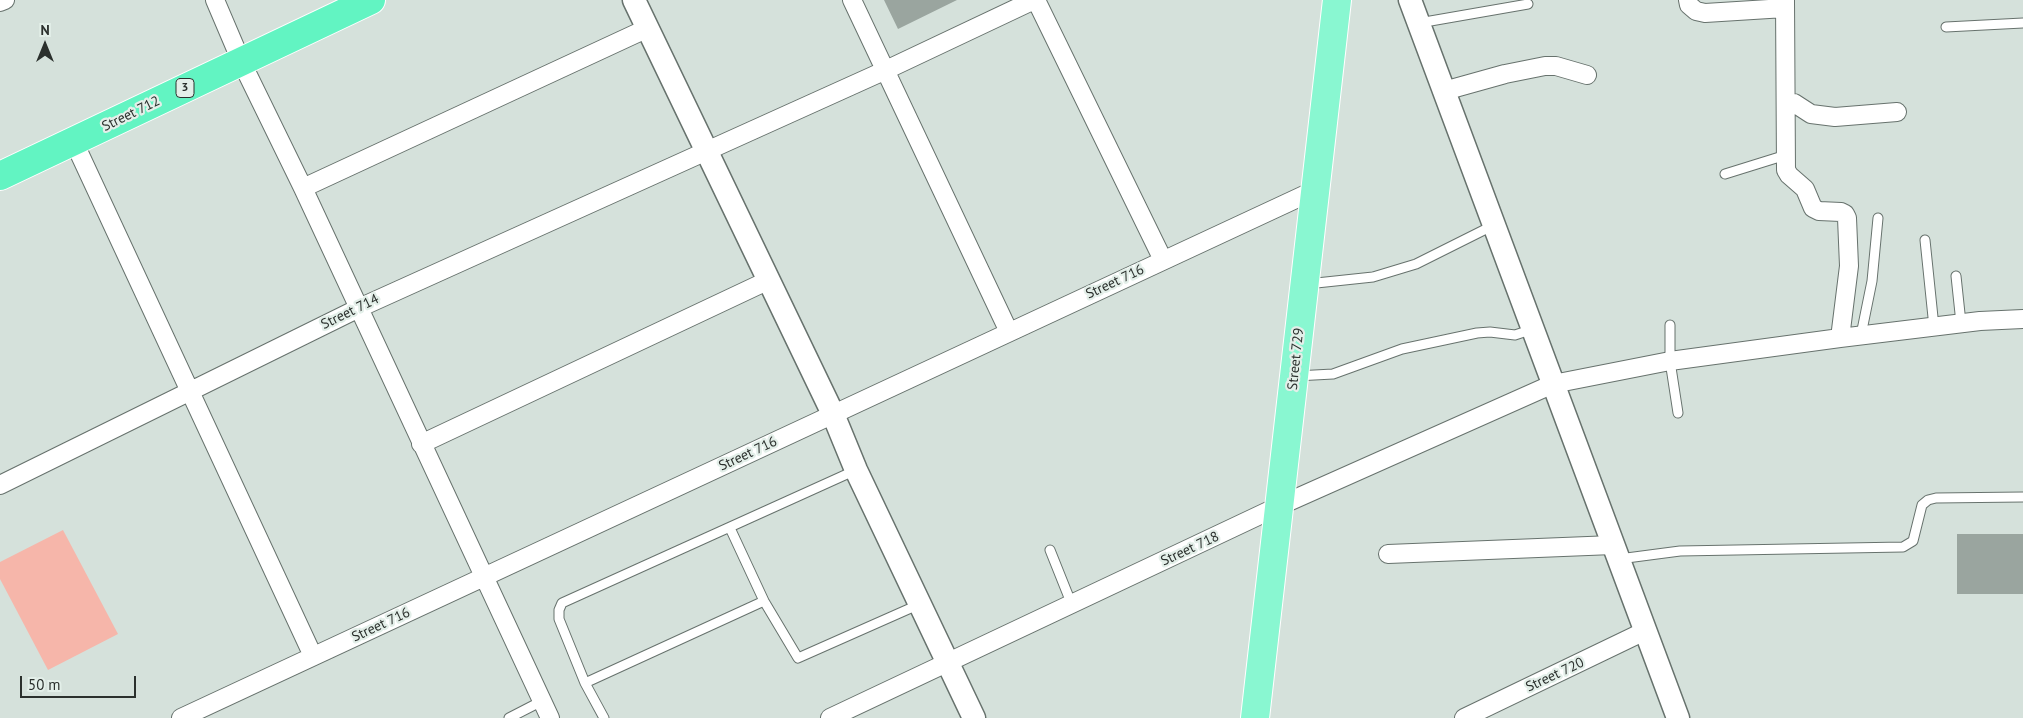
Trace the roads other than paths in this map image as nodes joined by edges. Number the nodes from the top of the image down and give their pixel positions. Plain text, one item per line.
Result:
1 (5, 0) edge
2 (215, 0) edge
3 (371, 0) edge
4 (634, 0) edge
5 (852, 0) edge
6 (1035, 0) edge
7 (1337, 0) edge
8 (1410, 0) edge
9 (1688, 0) edge
10 (0, 2) edge
11 (1528, 4) dead end
12 (1785, 4) edge
13 (1418, 23) junction
14 (2023, 23) edge
15 (1946, 27) dead end
16 (648, 28) junction
17 (241, 61) junction
18 (886, 70) junction
19 (1587, 75) dead end
20 (1444, 91) junction
21 (1786, 103) junction
22 (1897, 112) dead end
23 (74, 142) junction
24 (706, 151) junction
25 (1786, 155) junction
26 (1725, 174) dead end
27 (0, 176) edge
28 (303, 188) junction
29 (1315, 190) junction
30 (1878, 218) dead end
31 (1494, 225) junction
32 (1925, 240) dead end
33 (1162, 260) junction
34 (1956, 276) dead end
35 (769, 280) junction
36 (1304, 284) junction
37 (358, 308) junction
38 (2023, 319) edge
39 (1962, 323) junction
40 (1670, 325) dead end
41 (1934, 326) junction
42 (1533, 329) junction
43 (1009, 332) junction
44 (1861, 336) junction
45 (1840, 338) junction
46 (1670, 361) junction
47 (1294, 376) junction
48 (1553, 384) junction
49 (191, 391) junction
50 (1678, 412) dead end
51 (833, 414) junction
52 (421, 444) junction
53 (856, 470) junction
54 (0, 485) edge
55 (2023, 497) edge
56 (1279, 506) junction
57 (730, 528) junction
58 (1050, 550) dead end
59 (1616, 552) junction
60 (1388, 554) dead end
61 (485, 577) junction
62 (764, 602) junction
63 (920, 604) junction
64 (1072, 605) junction
65 (1645, 631) junction
66 (313, 656) junction
67 (948, 663) junction
68 (585, 683) junction
69 (542, 700) junction
70 (1488, 713) edge
71 (181, 718) edge
72 (509, 718) edge
73 (550, 718) edge
74 (604, 718) edge
75 (830, 718) edge
76 (974, 718) edge
77 (1255, 718) edge
78 (1464, 718) edge
79 (1678, 718) edge

1 - 10 street
2 - 17 street
3 - 17 highway, Street 712 / 3
4 - 16 street
5 - 18 street
6 - 18 street, Street 714
6 - 33 street
7 - 29 main road, Street 729
8 - 13 street
9 - 12 street
11 - 13 lane
12 - 21 street
13 - 20 street
14 - 15 lane
16 - 24 street
16 - 28 street
17 - 23 highway, Street 712 / 3
17 - 28 street
18 - 24 street, Street 714
18 - 43 street
19 - 20 street
20 - 31 street
21 - 22 street
21 - 25 street
23 - 27 highway, Street 712 / 3
23 - 49 street
24 - 35 street
24 - 37 street, Street 714
25 - 26 lane
25 - 45 street
28 - 37 street
29 - 33 street, Street 716
29 - 36 main road, Street 729
30 - 44 lane
31 - 36 lane
31 - 42 street
32 - 41 lane
33 - 43 street, Street 716
34 - 39 lane
35 - 51 street
35 - 52 street
36 - 47 main road, Street 729
37 - 49 street, Street 714
37 - 52 street
38 - 39 street, Street 718
39 - 41 street, Street 718
40 - 46 lane
41 - 44 street, Street 718
42 - 47 lane
42 - 48 street
43 - 51 street, Street 716
44 - 45 street, Street 718
45 - 46 street, Street 718
46 - 48 street, Street 718
46 - 50 lane
47 - 56 main road, Street 729
48 - 56 street, Street 718
48 - 59 street
49 - 54 street, Street 714
49 - 66 street
51 - 53 street
51 - 61 street, Street 716
52 - 61 street
53 - 57 lane
53 - 63 street
55 - 59 lane
56 - 64 street, Street 718
56 - 77 main road, Street 729
57 - 62 lane
57 - 68 lane
58 - 64 lane
59 - 60 street
59 - 65 street
61 - 66 street, Street 716
61 - 69 street
62 - 63 lane
62 - 68 lane
63 - 67 street
64 - 67 street, Street 718
65 - 70 street, Street 720
65 - 79 street
66 - 71 street, Street 716
67 - 75 street, Street 718
67 - 76 street
68 - 74 lane
69 - 72 lane
69 - 73 street
70 - 78 street, Street 720

